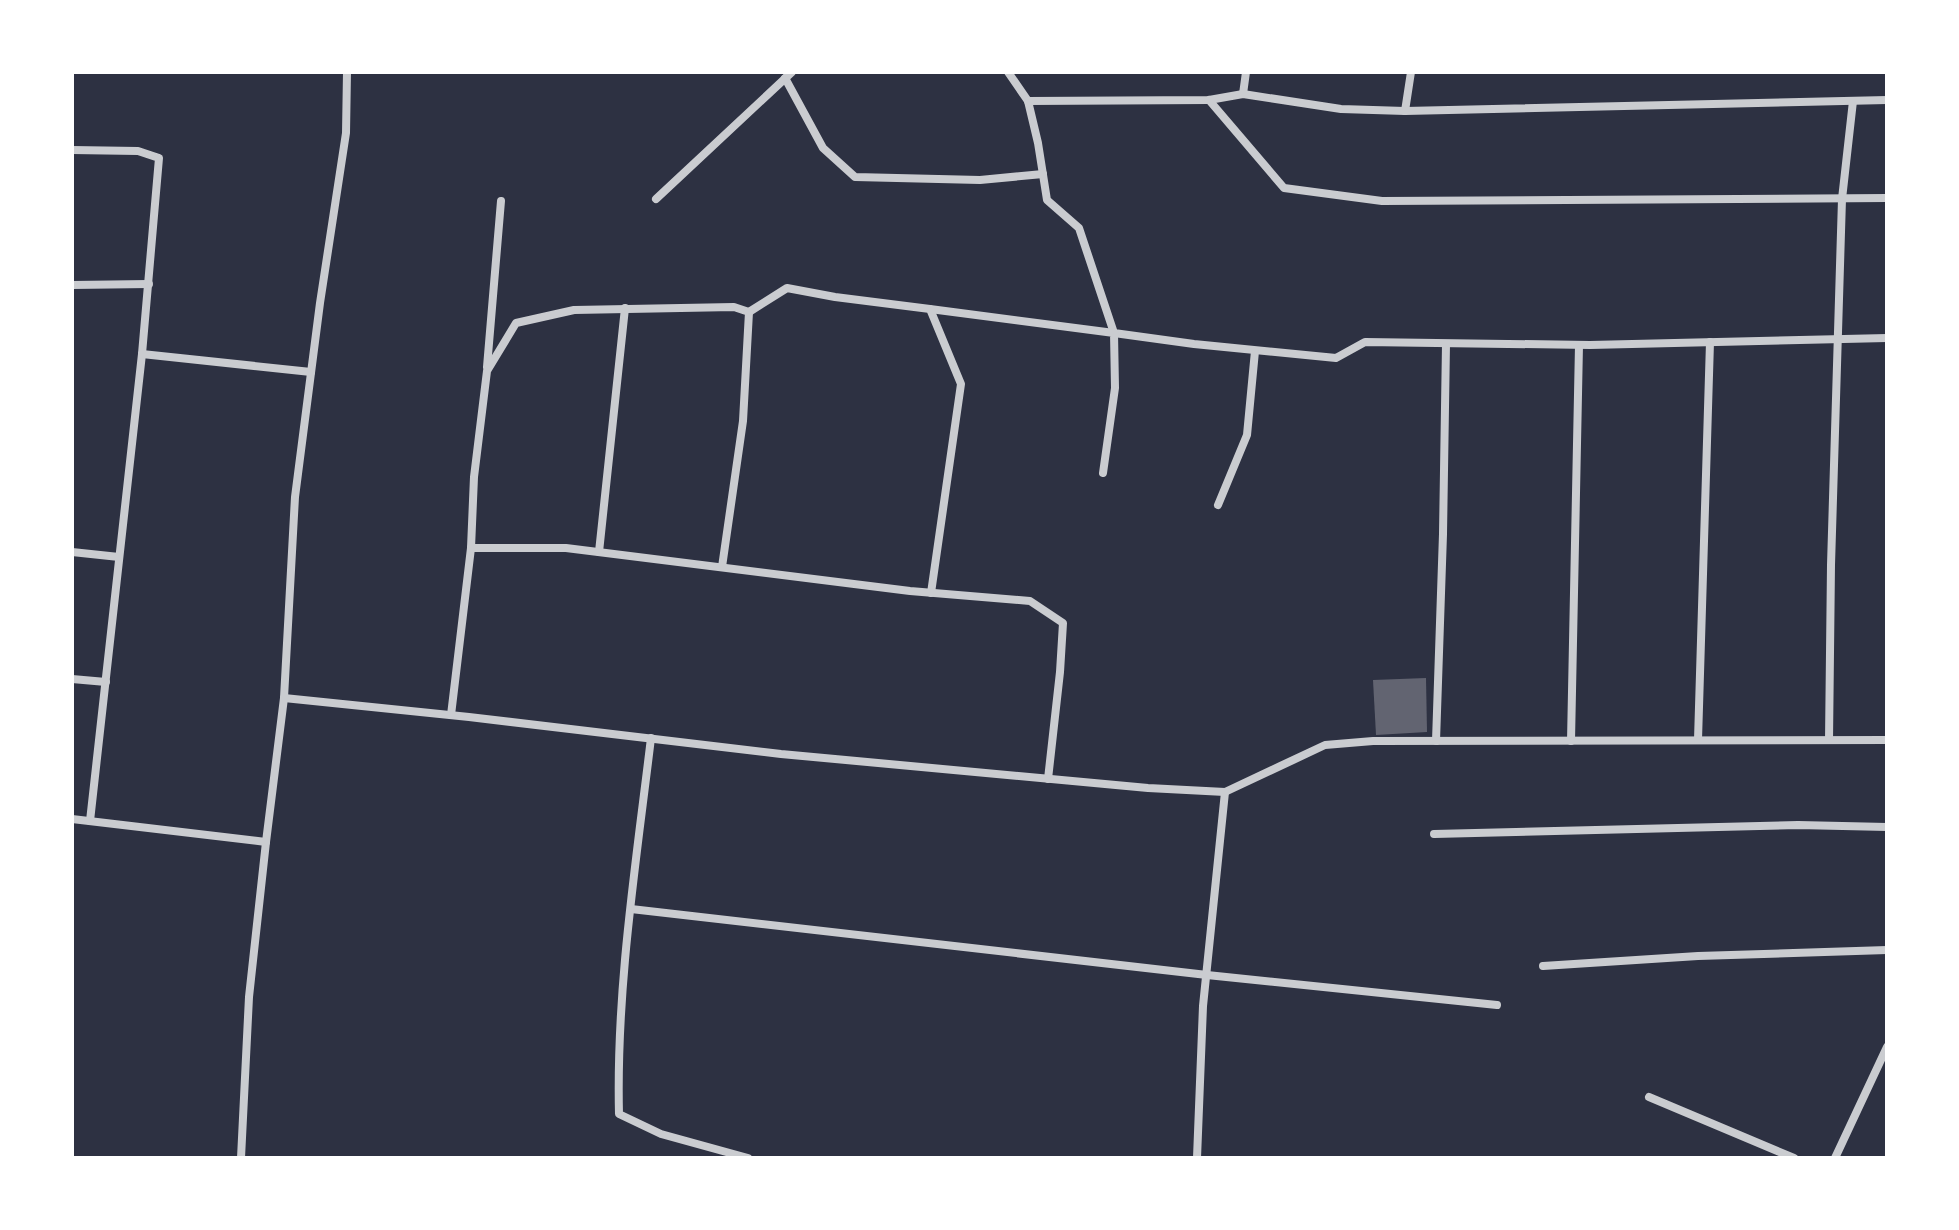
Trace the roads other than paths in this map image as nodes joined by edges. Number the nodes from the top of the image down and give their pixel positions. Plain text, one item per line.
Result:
1 (347, 72) edge
2 (1008, 72) edge
3 (1246, 72) edge
4 (1411, 72) edge
5 (788, 75) edge
6 (1243, 94) junction
7 (1209, 100) junction
8 (1887, 100) edge
9 (1028, 101) junction
10 (1853, 101) junction
11 (1405, 111) junction
12 (72, 150) edge
13 (1043, 174) junction
14 (1887, 198) edge
15 (656, 199) dead end
16 (1842, 199) junction
17 (501, 201) dead end
18 (149, 284) junction
19 (72, 285) edge
20 (625, 308) junction
21 (930, 309) junction
22 (749, 312) junction
23 (1114, 333) junction
24 (1887, 338) edge
25 (1838, 339) junction
26 (1710, 342) junction
27 (1446, 344) junction
28 (1579, 345) junction
29 (1255, 351) junction
30 (142, 354) junction
31 (487, 371) junction
32 (311, 372) junction
33 (1103, 473) dead end
34 (1218, 505) dead end
35 (471, 548) junction
36 (72, 552) edge
37 (599, 552) junction
38 (119, 557) junction
39 (722, 567) junction
40 (931, 593) junction
41 (72, 679) edge
42 (106, 682) junction
43 (284, 698) junction
44 (451, 715) junction
45 (651, 738) junction
46 (1698, 740) junction
47 (1829, 740) junction
48 (1887, 740) edge
49 (1436, 741) junction
50 (1571, 741) junction
51 (1048, 779) junction
52 (1225, 792) junction
53 (72, 819) edge
54 (90, 821) junction
55 (1887, 827) edge
56 (1434, 834) dead end
57 (266, 842) junction
58 (631, 909) junction
59 (1887, 950) edge
60 (1543, 966) dead end
61 (1207, 975) junction
62 (1497, 1005) dead end
63 (1887, 1047) edge
64 (1649, 1097) dead end
65 (743, 1157) edge
66 (241, 1158) edge
67 (1197, 1158) edge
68 (1794, 1158) edge
69 (1835, 1158) edge

1 - 32 street
2 - 9 street
3 - 6 street
4 - 11 street
5 - 13 street
5 - 15 street
6 - 7 street
6 - 11 street
7 - 9 street
7 - 16 street
8 - 10 street
9 - 13 street
10 - 11 street
10 - 16 street
12 - 18 street
13 - 23 street
14 - 16 street
16 - 25 street
17 - 31 street
18 - 19 street
18 - 30 street
20 - 22 street
20 - 31 street
20 - 37 street
21 - 22 street
21 - 23 street
21 - 40 street
22 - 39 street
23 - 29 street
23 - 33 street
24 - 25 street
25 - 26 street
25 - 47 street
26 - 28 street
26 - 46 street
27 - 28 street
27 - 29 street
27 - 49 street
28 - 50 street
29 - 34 street
30 - 32 street
30 - 38 street
31 - 35 street
32 - 43 street
35 - 37 street
35 - 44 street
36 - 38 street
37 - 39 street
38 - 42 street
39 - 40 street
40 - 51 street
41 - 42 street
42 - 54 street
43 - 44 street
43 - 57 street
44 - 45 street
45 - 51 street
45 - 58 street
46 - 47 street
46 - 50 street
47 - 48 street
49 - 50 street
49 - 52 street
51 - 52 street
52 - 61 street
53 - 54 street
54 - 57 street
55 - 56 street
57 - 66 street
58 - 61 street
58 - 65 street
59 - 60 street
61 - 62 street
61 - 67 street
63 - 69 street
64 - 68 street

